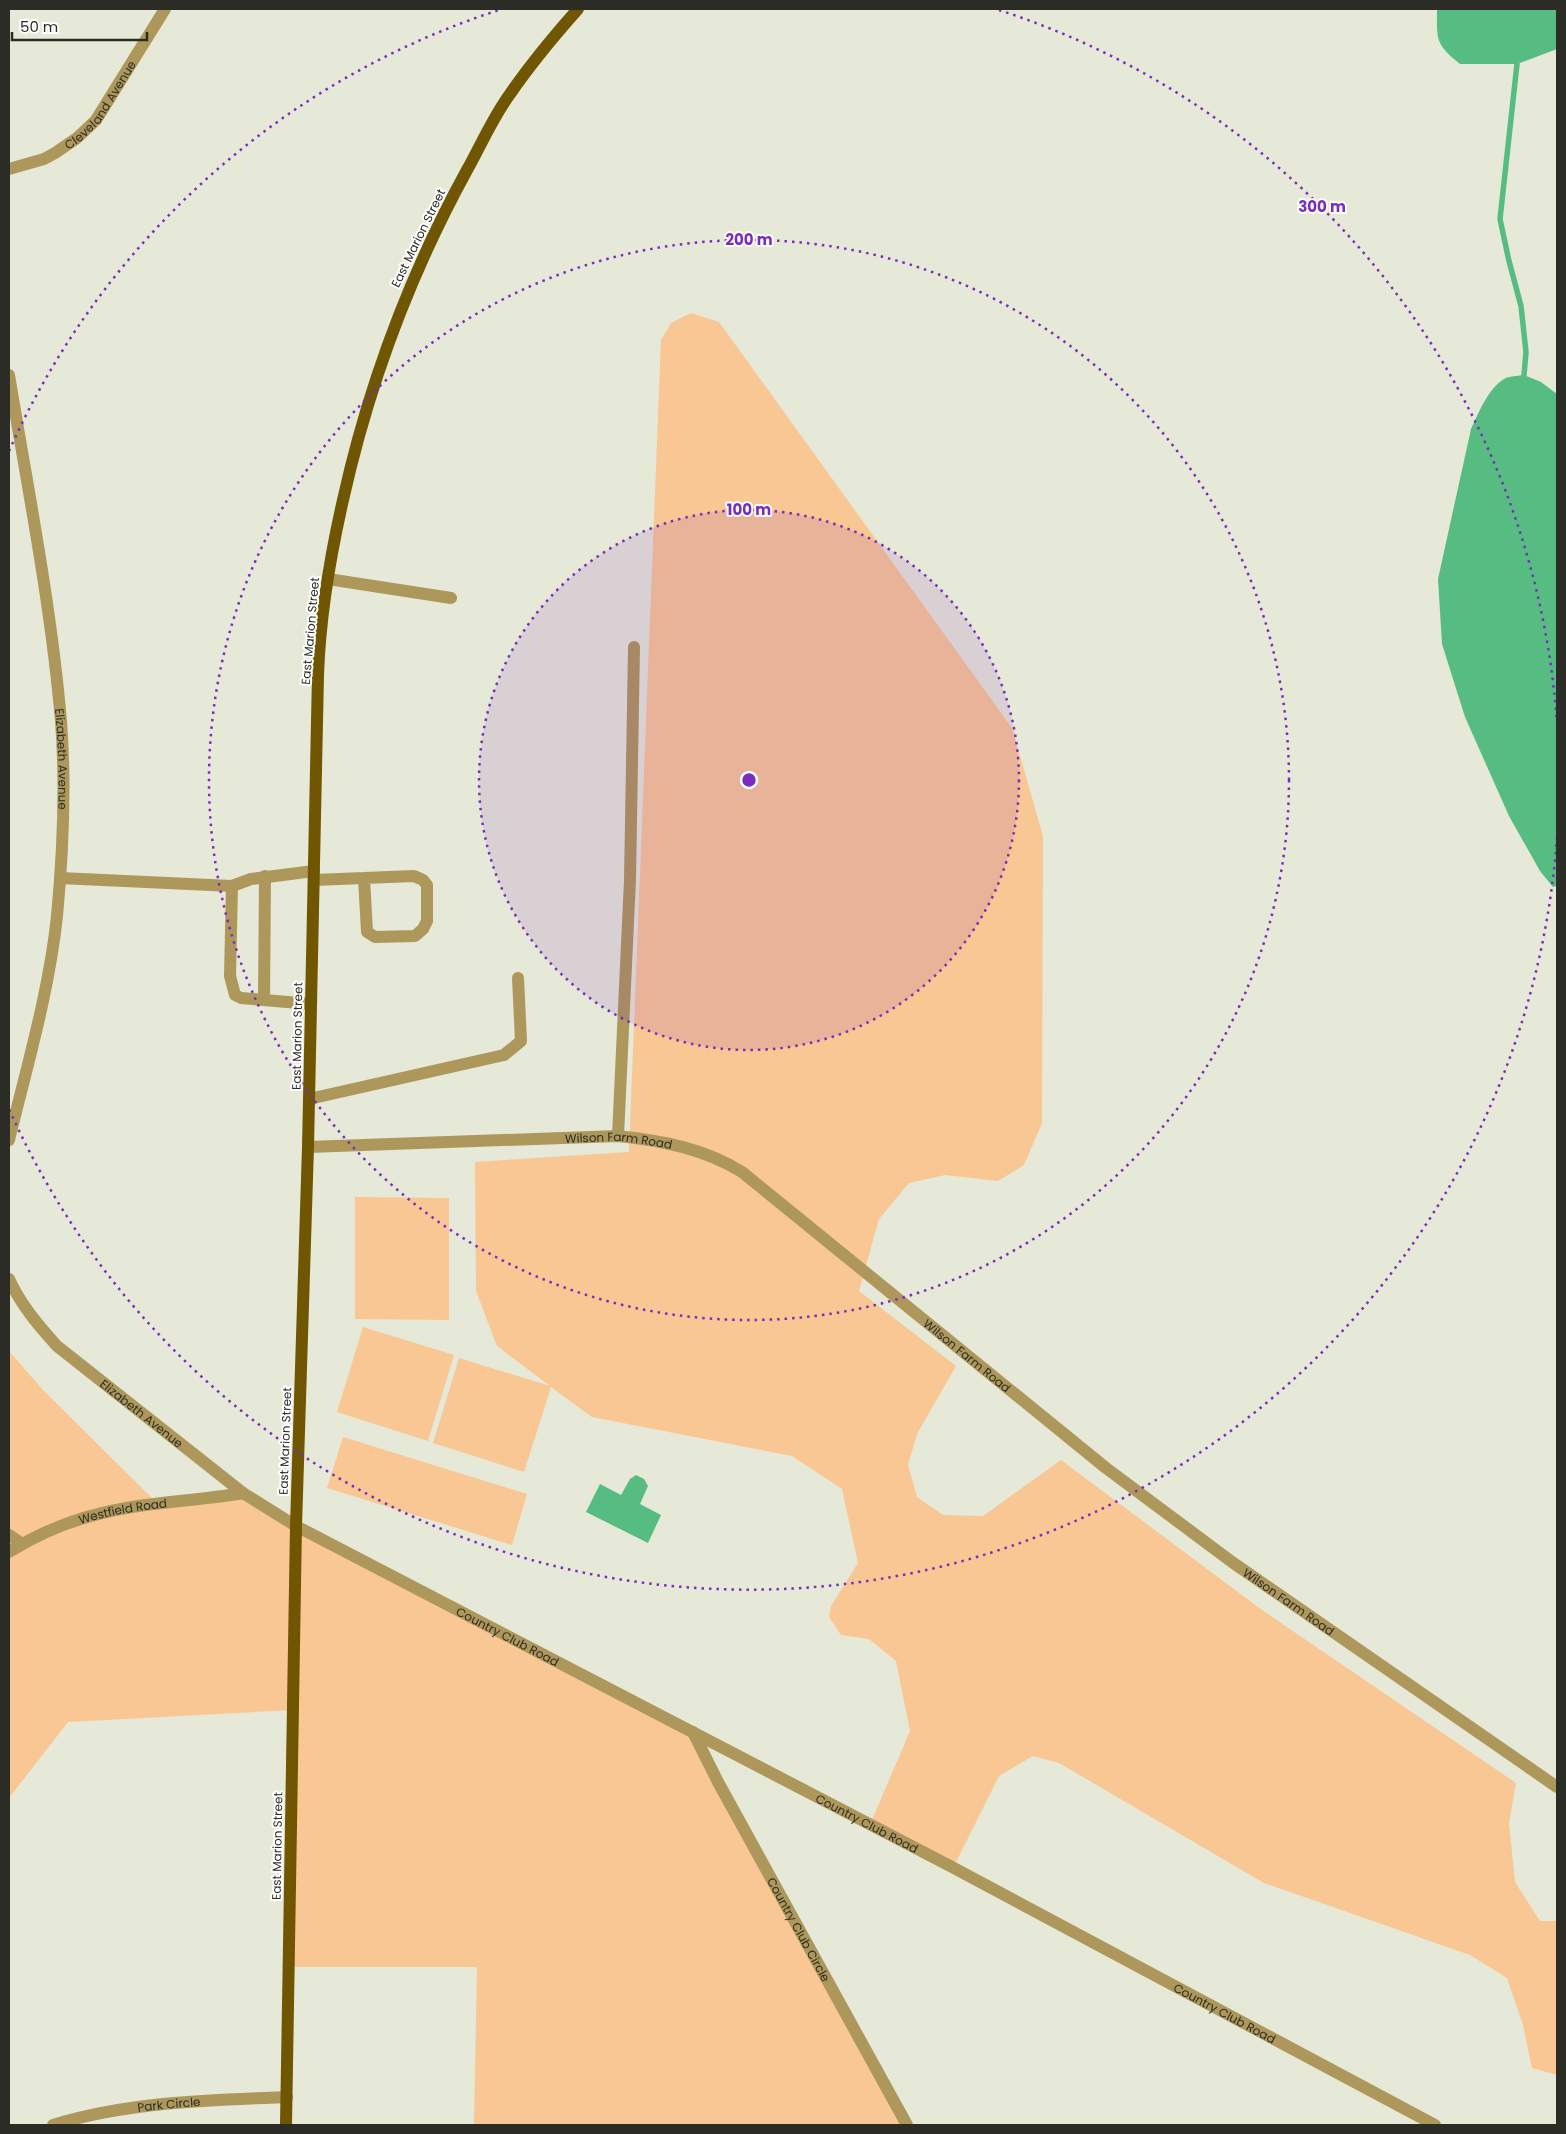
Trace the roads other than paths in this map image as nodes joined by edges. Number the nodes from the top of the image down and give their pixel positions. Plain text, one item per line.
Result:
1 (165, 9) edge
2 (578, 9) edge
3 (9, 170) edge
4 (9, 375) edge
5 (328, 579) junction
6 (451, 598) dead end
7 (634, 647) dead end
8 (264, 876) junction
9 (314, 876) junction
10 (60, 878) junction
11 (364, 878) junction
12 (232, 886) junction
13 (518, 978) dead end
14 (264, 1000) junction
15 (311, 1004) junction
16 (309, 1099) junction
17 (618, 1136) junction
18 (9, 1140) edge
19 (308, 1148) junction
20 (9, 1279) edge
21 (243, 1492) junction
22 (296, 1526) junction
23 (9, 1535) edge
24 (22, 1544) junction
25 (9, 1552) edge
26 (694, 1732) junction
27 (1557, 1787) edge
28 (287, 2097) junction
29 (52, 2125) edge
30 (286, 2125) edge
31 (907, 2125) edge
32 (1435, 2125) edge

1 - 3 street, Cleveland Avenue
2 - 5 main road, East Marion Street
4 - 10 street, Elizabeth Avenue
5 - 6 street
5 - 9 main road, East Marion Street
7 - 17 street
8 - 9 street
8 - 12 street
8 - 14 street
9 - 11 street
9 - 15 main road, East Marion Street
10 - 12 street
10 - 18 street, Elizabeth Avenue
11 - 11 street
12 - 14 street
13 - 16 street
14 - 15 street
15 - 16 main road, East Marion Street
16 - 19 main road, East Marion Street
17 - 19 street, Wilson Farm Road
17 - 27 street, Wilson Farm Road
19 - 22 main road, East Marion Street
20 - 21 street, Elizabeth Avenue
21 - 22 street, Elizabeth Avenue
21 - 24 street, Westfield Road
22 - 26 street, Country Club Road
22 - 28 main road, East Marion Street
23 - 24 street
24 - 25 street, Westfield Road
26 - 31 street, Country Club Circle
26 - 32 street, Country Club Road
28 - 29 street, Park Circle
28 - 30 main road, East Marion Street

